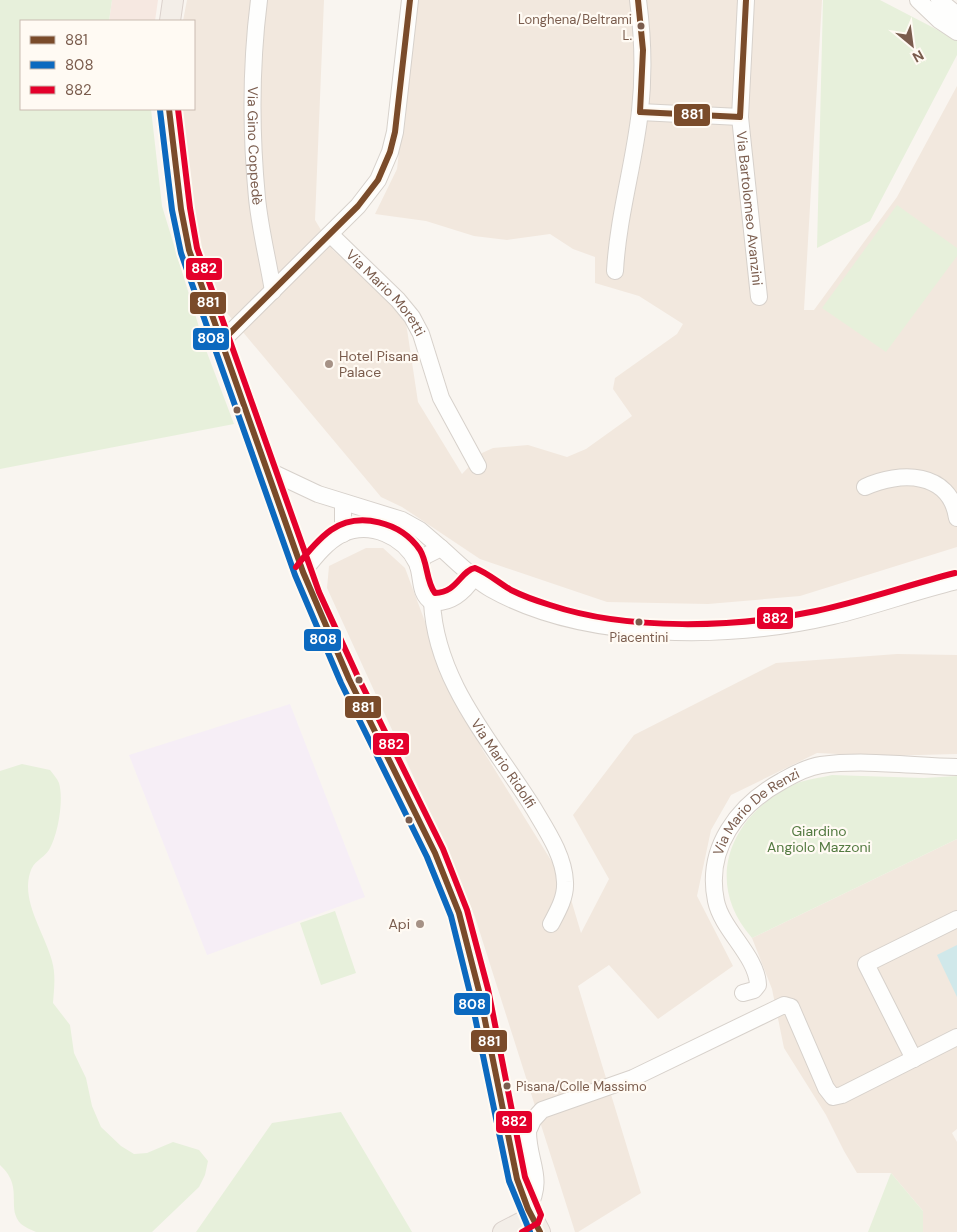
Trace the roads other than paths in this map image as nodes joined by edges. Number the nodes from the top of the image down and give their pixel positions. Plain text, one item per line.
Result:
1 (173, 0) edge
2 (259, 0) edge
3 (410, 0) edge
4 (638, 0) edge
5 (746, 0) edge
6 (918, 0) edge
7 (939, 0) edge
8 (957, 15) edge
9 (170, 20) edge
10 (957, 32) edge
11 (168, 110) edge
12 (640, 112) junction
13 (740, 118) junction
14 (331, 235) junction
15 (615, 271) dead end
16 (273, 291) junction
17 (759, 298) dead end
18 (221, 342) junction
19 (478, 466) dead end
20 (265, 469) junction
21 (865, 487) dead end
22 (343, 503) junction
23 (957, 518) edge
24 (343, 534) junction
25 (441, 548) junction
26 (418, 566) junction
27 (303, 572) junction
28 (474, 577) junction
29 (957, 581) edge
30 (432, 602) junction
31 (957, 767) edge
32 (957, 919) edge
33 (551, 924) dead end
34 (743, 993) dead end
35 (957, 1037) edge
36 (914, 1059) junction
37 (533, 1220) edge
38 (503, 1232) edge

1 - 9 main road
2 - 16 street, Via Gino Coppedè
3 - 14 street
4 - 12 street
5 - 13 street, Via Bartolomeo Avanzini
6 - 10 street
7 - 8 street
11 - 18 main road
12 - 13 street
12 - 15 street
13 - 17 street, Via Bartolomeo Avanzini
14 - 16 street
14 - 19 street, Via Mario Moretti
16 - 18 street
18 - 20 main road
20 - 22 street
20 - 27 main road
21 - 23 street
22 - 24 street
22 - 25 street
24 - 26 street
24 - 27 street
25 - 26 street
25 - 28 street
26 - 30 street
27 - 37 main road
28 - 29 street
28 - 30 street
30 - 33 street, Via Mario Ridolfi
31 - 34 street, Via Mario De Renzi
32 - 36 street
35 - 36 street
36 - 37 street
37 - 38 main road

